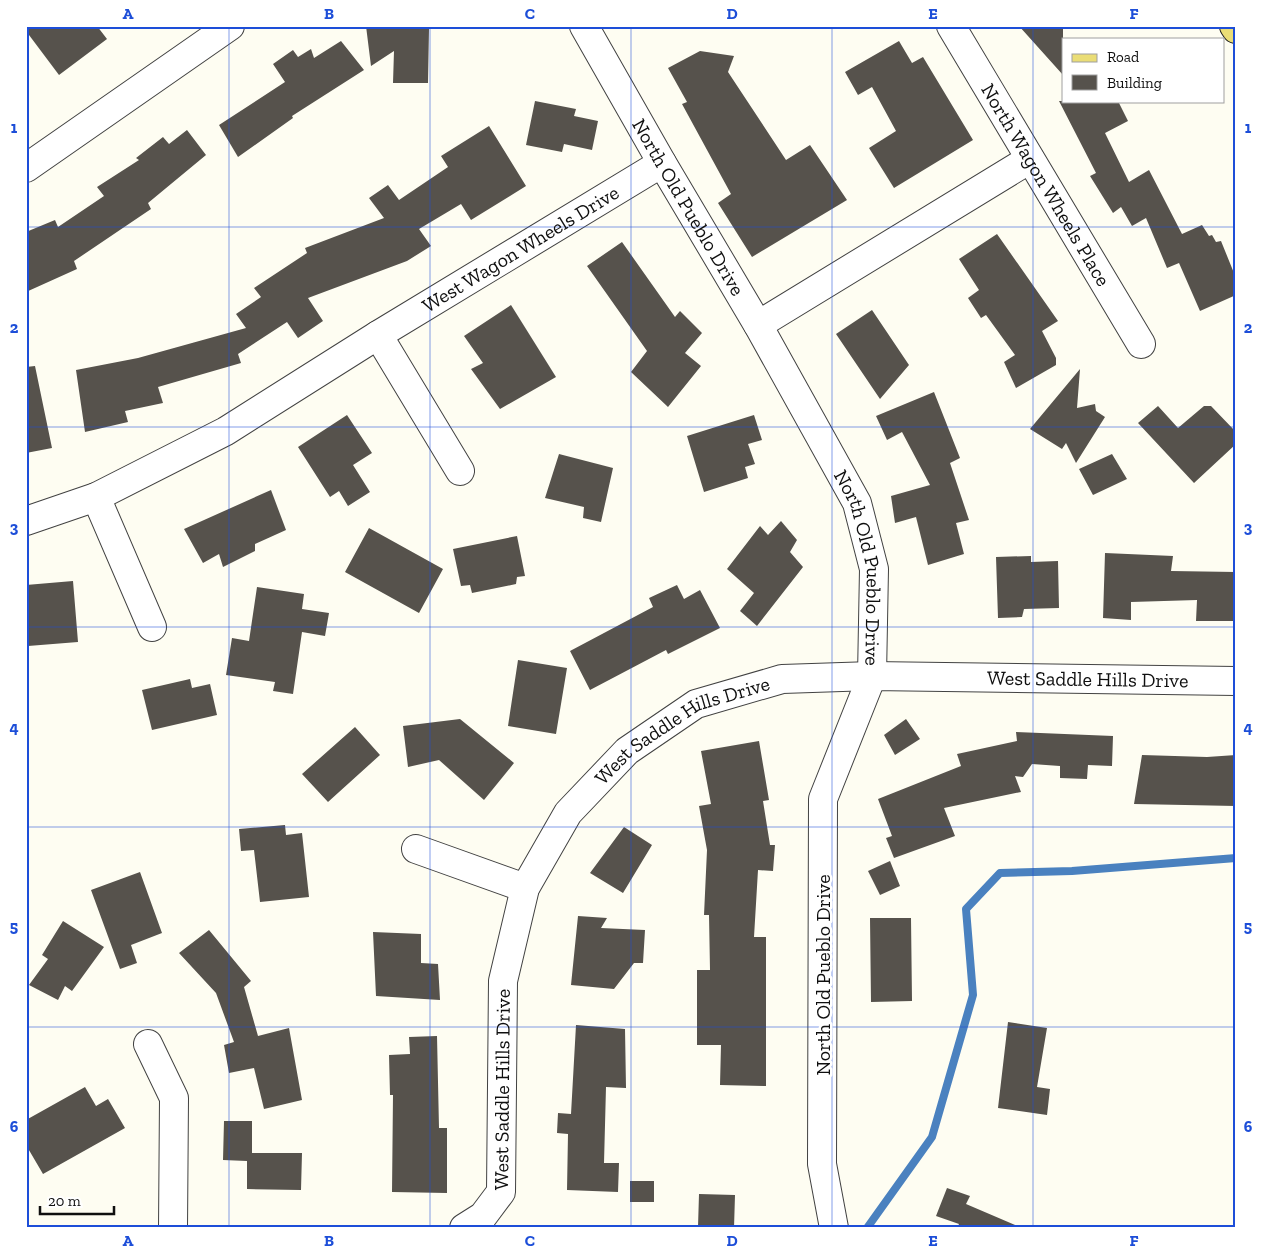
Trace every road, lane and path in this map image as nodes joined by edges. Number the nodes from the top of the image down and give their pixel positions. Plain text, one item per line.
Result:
1 (230, 26) edge
2 (584, 26) edge
3 (951, 26) edge
4 (1030, 159) junction
5 (662, 163) junction
6 (26, 168) edge
7 (758, 324) junction
8 (378, 335) junction
9 (1141, 344) dead end
10 (460, 471) dead end
11 (96, 497) junction
12 (26, 521) edge
13 (152, 627) dead end
14 (872, 676) junction
15 (1236, 681) edge
16 (416, 849) dead end
17 (525, 888) junction
18 (148, 1044) dead end
19 (473, 1222) edge
20 (173, 1228) edge
21 (834, 1228) edge

1 - 6 street
2 - 5 street, North Old Pueblo Drive
3 - 4 street, North Wagon Wheels Place
4 - 7 street
4 - 9 street, North Wagon Wheels Place
5 - 7 street, North Old Pueblo Drive
5 - 8 street, West Wagon Wheels Drive
7 - 14 street, North Old Pueblo Drive
8 - 10 street
8 - 11 street, West Wagon Wheels Drive
11 - 12 street, West Wagon Wheels Drive
11 - 13 street
14 - 15 street, West Saddle Hills Drive
14 - 17 street, West Saddle Hills Drive
14 - 21 street, North Old Pueblo Drive
16 - 17 street
17 - 19 street, West Saddle Hills Drive
18 - 20 street

